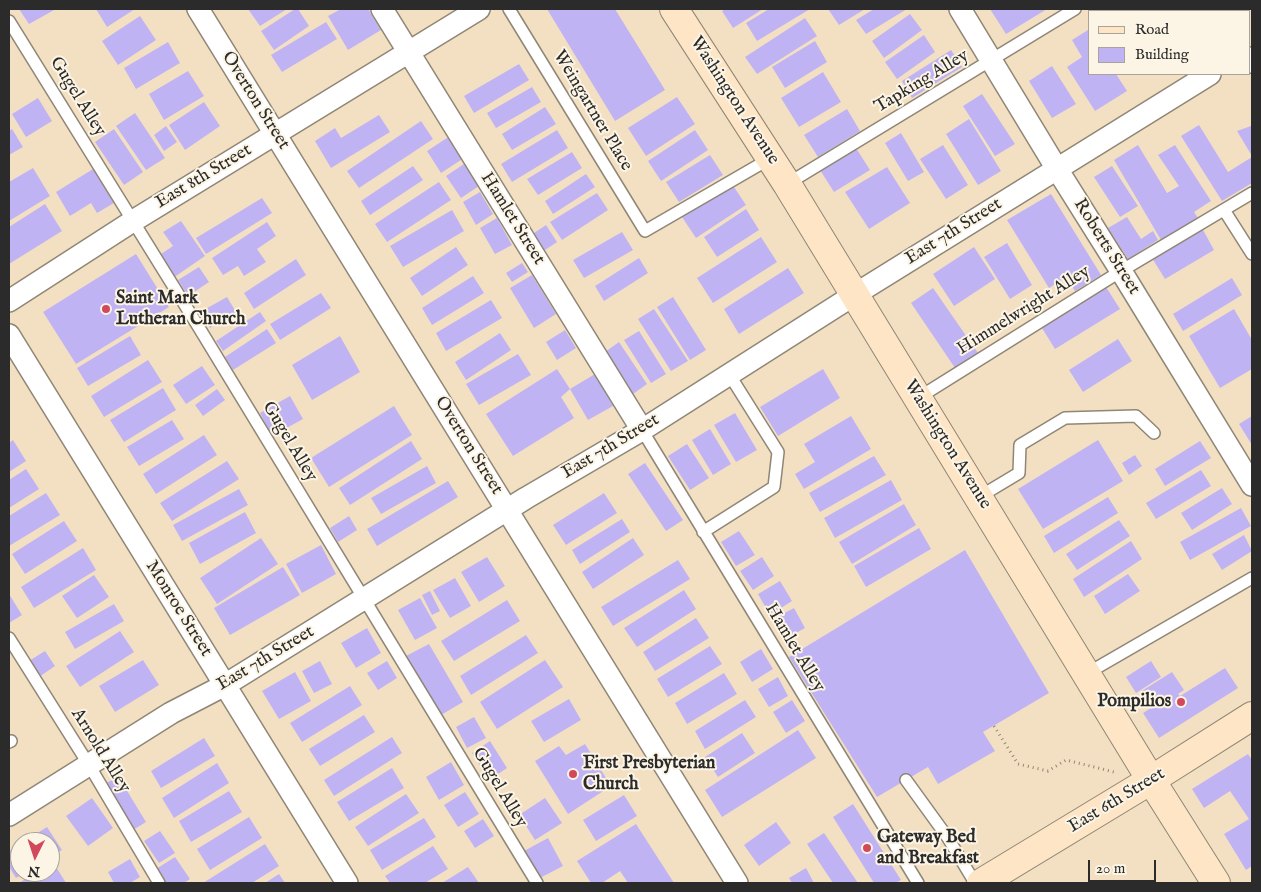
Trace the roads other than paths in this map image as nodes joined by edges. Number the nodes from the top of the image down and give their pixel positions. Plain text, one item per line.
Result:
1 (198, 9) edge
2 (382, 9) edge
3 (479, 9) edge
4 (509, 9) edge
5 (674, 9) edge
6 (960, 9) edge
7 (1075, 9) edge
8 (9, 21) edge
9 (409, 53) junction
10 (992, 60) junction
11 (1208, 75) edge
12 (275, 134) junction
13 (771, 158) junction
14 (1056, 169) junction
15 (787, 184) junction
16 (1252, 193) edge
17 (1224, 210) junction
18 (134, 221) junction
19 (1252, 254) edge
20 (1121, 271) junction
21 (854, 295) junction
22 (9, 302) edge
23 (9, 336) edge
24 (729, 374) junction
25 (918, 398) junction
26 (642, 430) junction
27 (1154, 433) dead end
28 (1252, 485) edge
29 (979, 497) junction
30 (508, 510) junction
31 (703, 532) junction
32 (1252, 578) edge
33 (364, 599) junction
34 (9, 638) edge
35 (1086, 674) junction
36 (225, 685) junction
37 (1252, 716) edge
38 (89, 765) junction
39 (906, 780) dead end
40 (1151, 780) junction
41 (9, 815) edge
42 (159, 883) edge
43 (347, 883) edge
44 (537, 883) edge
45 (737, 883) edge
46 (918, 883) edge
47 (975, 883) edge
48 (981, 883) edge
49 (1216, 883) edge

1 - 12 street, Overton Street
2 - 9 street, Hamlet Street
3 - 9 street, East 8th Street
4 - 13 lane, Weingartner Place
5 - 13 street, Washington Avenue
6 - 10 street, Roberts Street
7 - 10 lane, Tapking Alley
8 - 18 lane, Gugel Alley
9 - 12 street, East 8th Street
9 - 26 street, Hamlet Street
10 - 14 street, Roberts Street
10 - 15 lane, Tapking Alley
11 - 14 street, East 7th Street
12 - 18 street, East 8th Street
12 - 30 street, Overton Street
13 - 15 street, Washington Avenue
14 - 20 street, Roberts Street
14 - 21 street, East 7th Street
15 - 21 street, Washington Avenue
16 - 17 lane, Himmelwright Alley
17 - 19 lane
17 - 20 lane, Himmelwright Alley
18 - 22 street, East 8th Street
18 - 33 lane, Gugel Alley
20 - 25 lane, Himmelwright Alley
20 - 28 street, Roberts Street
21 - 24 street, East 7th Street
21 - 25 street, Washington Avenue
23 - 36 street, Monroe Street
24 - 26 street, East 7th Street
24 - 31 lane
25 - 29 street, Washington Avenue
26 - 30 street, East 7th Street
26 - 31 lane, Hamlet Alley
27 - 29 lane
29 - 35 street, Washington Avenue
30 - 33 street, East 7th Street
30 - 45 street, Overton Street
31 - 46 lane, Hamlet Alley
32 - 35 lane
33 - 36 street, East 7th Street
33 - 44 lane, Gugel Alley
34 - 38 lane, Arnold Alley
35 - 40 street, Washington Avenue
36 - 38 street, East 7th Street
36 - 43 street, Monroe Street
37 - 40 street, East 6th Street
38 - 41 street, East 7th Street
38 - 42 lane, Arnold Alley
39 - 47 lane
40 - 48 street, East 6th Street
40 - 49 street, Washington Avenue

